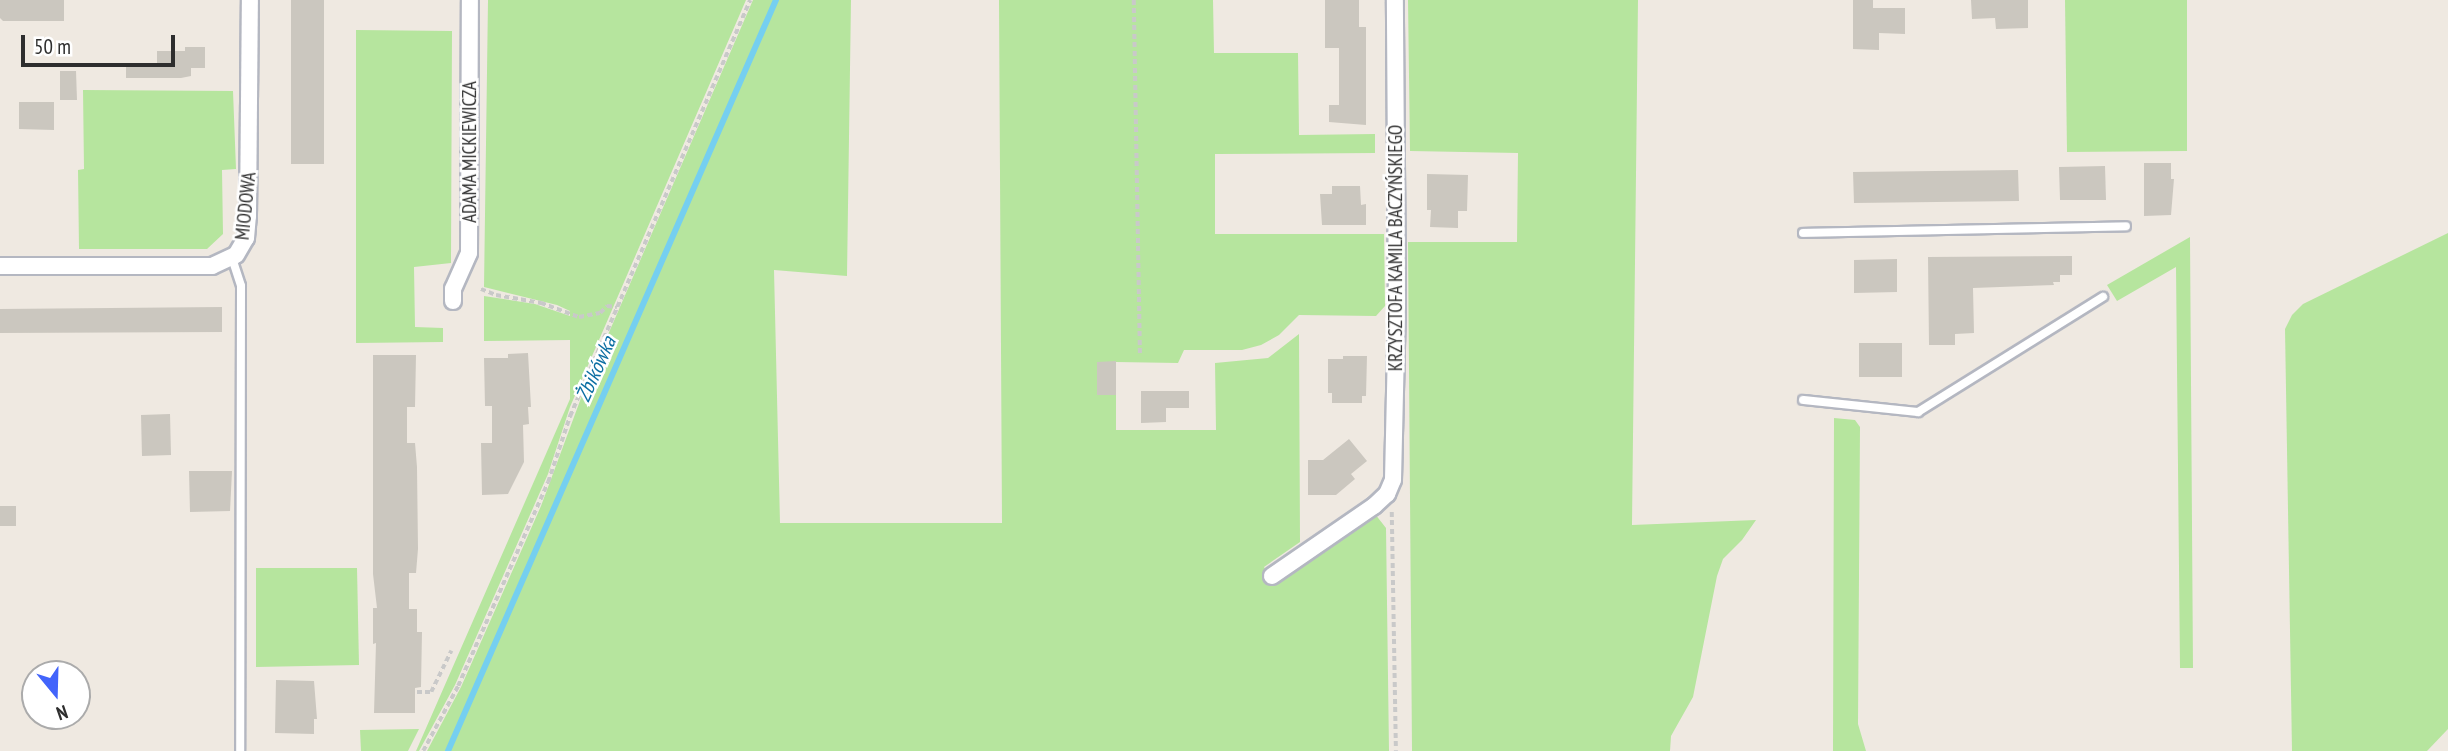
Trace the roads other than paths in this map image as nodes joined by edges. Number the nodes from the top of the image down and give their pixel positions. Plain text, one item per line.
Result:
1 (250, 0) edge
2 (470, 0) edge
3 (1395, 0) edge
4 (2126, 226) dead end
5 (1803, 233) dead end
6 (232, 258) junction
7 (0, 266) edge
8 (2103, 297) dead end
9 (453, 301) dead end
10 (1803, 400) dead end
11 (1272, 576) dead end
12 (240, 751) edge

1 - 6 street, MIODOWA
2 - 9 street, ADAMA MICKIEWICZA
3 - 11 street, KRZYSZTOFA KAMILA BACZYŃSKIEGO
4 - 5 lane
6 - 7 street, MIODOWA
6 - 12 lane
8 - 10 lane

